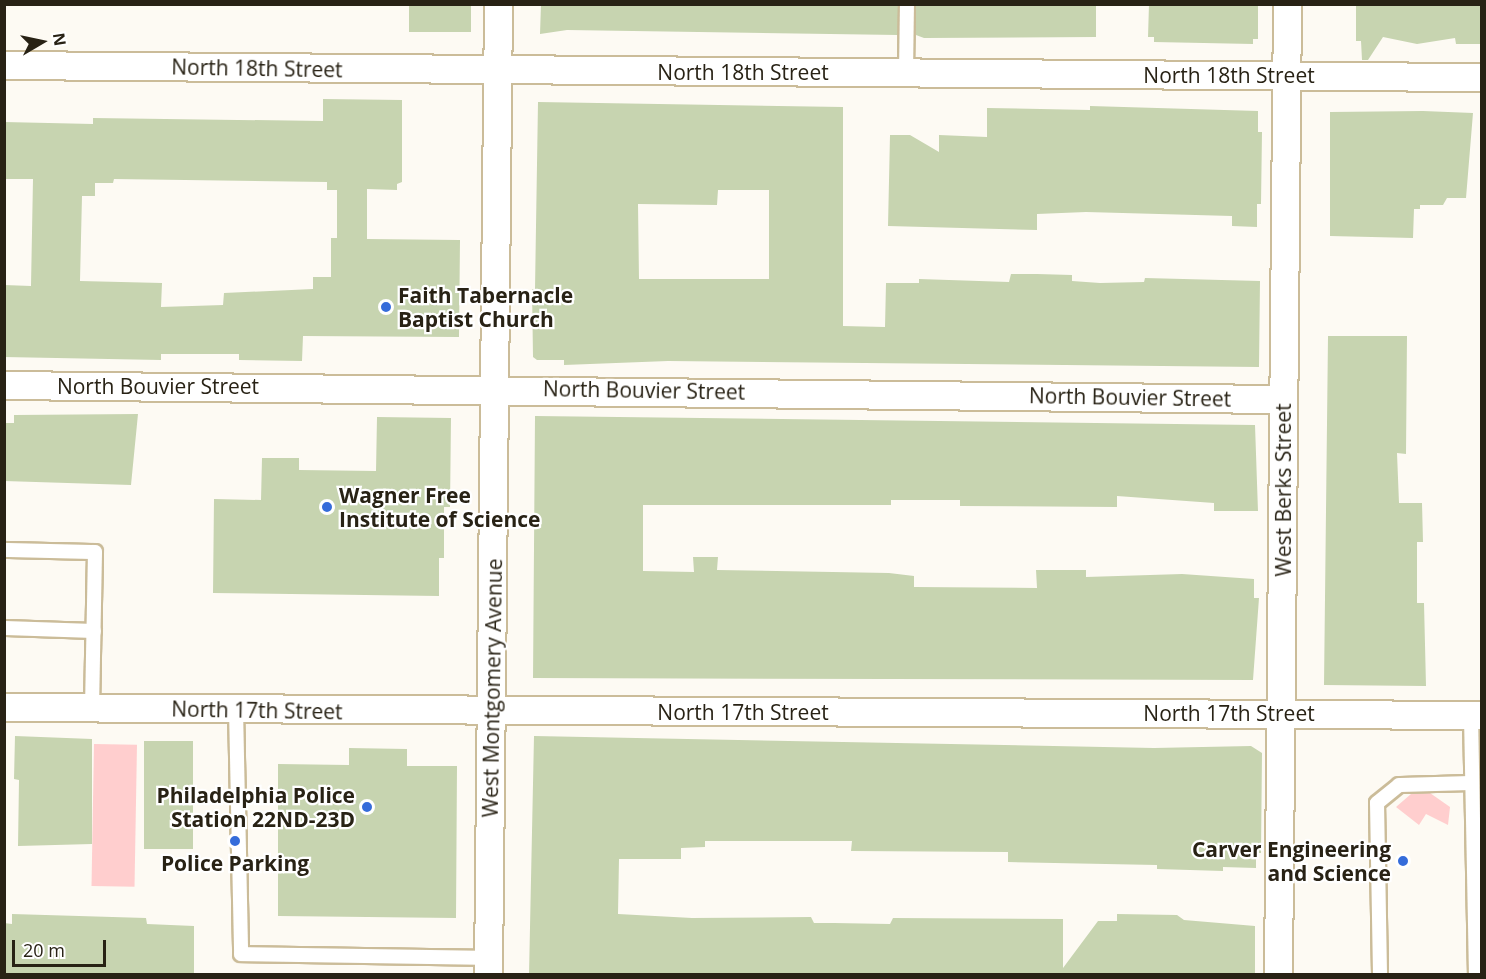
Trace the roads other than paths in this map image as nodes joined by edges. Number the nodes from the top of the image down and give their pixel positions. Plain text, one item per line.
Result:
1 (498, 4) edge
2 (907, 4) edge
3 (1287, 4) edge
4 (4, 65) edge
5 (497, 71) junction
6 (906, 73) junction
7 (1287, 76) junction
8 (1482, 77) edge
9 (4, 385) edge
10 (496, 388) junction
11 (1283, 399) junction
12 (4, 550) edge
13 (4, 628) edge
14 (94, 631) junction
15 (4, 707) edge
16 (92, 708) junction
17 (236, 709) junction
18 (492, 712) junction
19 (1282, 712) junction
20 (1476, 715) edge
21 (1472, 783) junction
22 (488, 966) edge
23 (1278, 975) edge
24 (1380, 975) edge
25 (1476, 975) edge

1 - 5 street, West Montgomery Avenue
2 - 6 lane
3 - 7 street, West Berks Street
4 - 5 street, North 18th Street
5 - 6 street, North 18th Street
5 - 10 street, West Montgomery Avenue
6 - 7 street, North 18th Street
7 - 8 street, North 18th Street
7 - 11 street, West Berks Street
9 - 10 street, North Bouvier Street
10 - 11 street, North Bouvier Street
10 - 18 street, West Montgomery Avenue
11 - 19 street, West Berks Street
12 - 14 lane
13 - 14 lane
14 - 16 lane
15 - 16 street, North 17th Street
16 - 17 street, North 17th Street
17 - 18 street, North 17th Street
17 - 22 lane
18 - 19 street, North 17th Street
18 - 22 street, West Montgomery Avenue
19 - 20 street, North 17th Street
19 - 23 street, West Berks Street
20 - 21 lane
21 - 24 lane
21 - 25 lane

